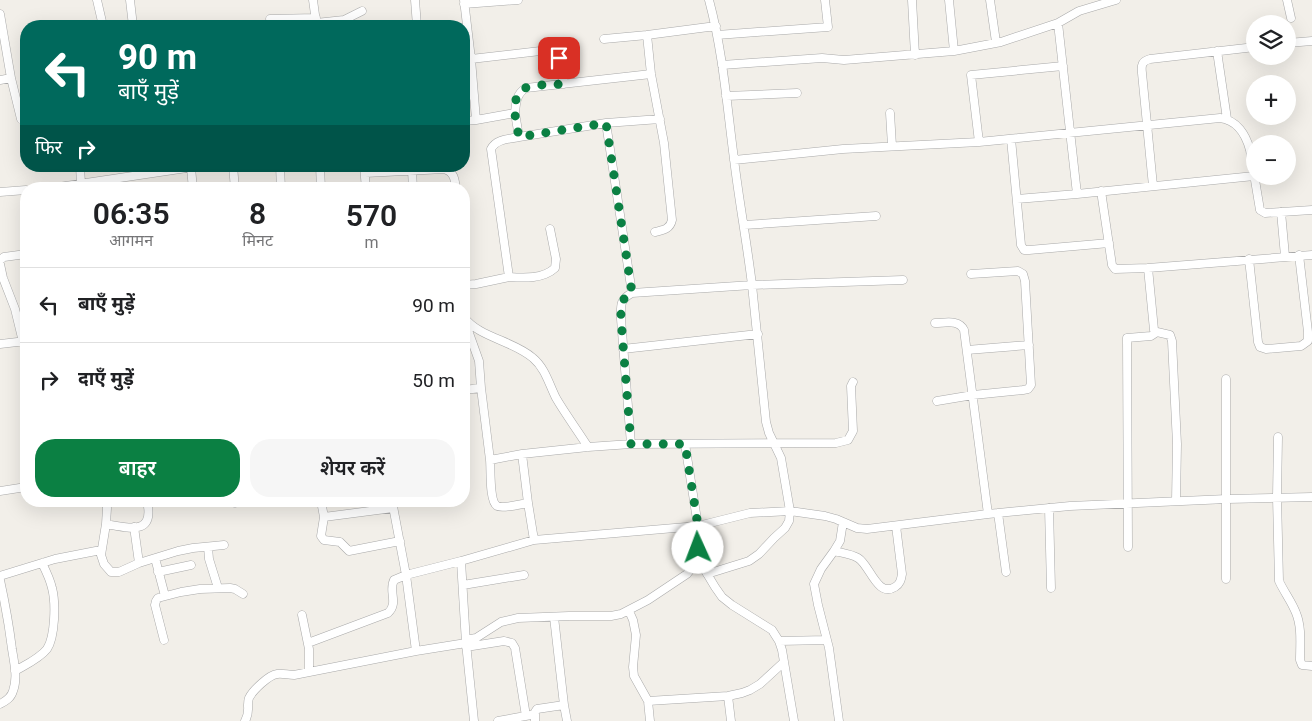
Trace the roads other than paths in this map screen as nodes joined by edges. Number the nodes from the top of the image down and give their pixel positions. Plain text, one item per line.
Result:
1 (97, 0) edge
2 (130, 0) edge
3 (314, 0) edge
4 (415, 0) edge
5 (518, 0) edge
6 (709, 0) edge
7 (825, 0) edge
8 (912, 0) edge
9 (949, 0) edge
10 (990, 0) edge
11 (1116, 0) edge
12 (1286, 0) edge
13 (464, 2) edge
14 (362, 11) dead end
15 (0, 14) edge
16 (1290, 15) edge
17 (102, 20) edge
18 (132, 20) edge
19 (316, 20) edge
20 (344, 20) edge
21 (417, 20) edge
22 (465, 20) edge
23 (1058, 23) junction
24 (716, 26) junction
25 (646, 35) junction
26 (717, 35) junction
27 (604, 39) dead end
28 (1312, 41) edge
29 (996, 42) junction
30 (1296, 42) edge
31 (1246, 48) edge
32 (954, 51) junction
33 (1217, 52) junction
34 (914, 55) junction
35 (471, 60) joint
36 (722, 65) junction
37 (1063, 66) junction
38 (651, 74) junction
39 (11, 78) junction
40 (0, 80) edge
41 (564, 84) junction
42 (797, 93) dead end
43 (470, 95) edge
44 (474, 95) junction
45 (726, 96) junction
46 (515, 113) junction
47 (890, 113) dead end
48 (20, 115) edge
49 (660, 119) junction
50 (1228, 119) junction
51 (470, 120) edge
52 (476, 120) junction
53 (606, 123) junction
54 (1146, 125) junction
55 (1070, 133) junction
56 (519, 137) junction
57 (1011, 139) junction
58 (1246, 140) edge
59 (979, 142) junction
60 (892, 146) junction
61 (734, 160) junction
62 (132, 172) edge
63 (1246, 177) edge
64 (90, 182) edge
65 (1256, 185) edge
66 (1153, 186) junction
67 (20, 190) edge
68 (1101, 191) junction
69 (0, 192) edge
70 (1077, 194) junction
71 (1017, 199) junction
72 (1312, 210) edge
73 (1281, 212) junction
74 (876, 216) dead end
75 (744, 225) junction
76 (550, 229) dead end
77 (655, 232) dead end
78 (1109, 243) junction
79 (1312, 254) edge
80 (20, 255) edge
81 (1299, 255) junction
82 (1285, 256) junction
83 (1249, 259) junction
84 (0, 262) edge
85 (1148, 268) junction
86 (971, 274) dead end
87 (510, 278) junction
88 (903, 280) dead end
89 (470, 284) edge
90 (752, 284) junction
91 (632, 293) junction
92 (935, 323) dead end
93 (470, 324) edge
94 (20, 325) edge
95 (1157, 332) junction
96 (758, 334) junction
97 (470, 336) edge
98 (20, 342) edge
99 (0, 344) edge
100 (1029, 345) junction
101 (623, 349) junction
102 (967, 350) junction
103 (1226, 379) dead end
104 (853, 382) dead end
105 (481, 388) junction
106 (470, 389) edge
107 (973, 395) junction
108 (937, 401) dead end
109 (1278, 437) dead end
110 (774, 443) junction
111 (631, 444) junction
112 (685, 444) junction
113 (588, 447) junction
114 (522, 454) junction
115 (490, 460) junction
116 (20, 488) edge
117 (0, 491) edge
118 (1277, 497) junction
119 (1312, 497) edge
120 (1227, 499) junction
121 (1176, 501) junction
122 (528, 503) junction
123 (1129, 503) junction
124 (107, 507) edge
125 (148, 507) edge
126 (322, 507) edge
127 (381, 507) edge
128 (392, 507) edge
129 (1049, 508) junction
130 (790, 512) junction
131 (998, 513) junction
132 (988, 514) junction
133 (324, 517) junction
134 (843, 522) junction
135 (106, 524) junction
136 (698, 526) junction
137 (896, 526) junction
138 (134, 527) junction
139 (534, 540) junction
140 (400, 542) junction
141 (224, 545) dead end
142 (208, 547) junction
143 (1128, 547) dead end
144 (101, 550) junction
145 (834, 551) junction
146 (697, 557) junction
147 (155, 558) junction
148 (461, 561) junction
149 (42, 563) junction
150 (139, 564) junction
151 (190, 565) dead end
152 (158, 572) junction
153 (1006, 572) dead end
154 (707, 574) junction
155 (406, 575) junction
156 (524, 575) dead end
157 (0, 578) edge
158 (1226, 578) dead end
159 (463, 585) junction
160 (218, 588) junction
161 (1051, 588) dead end
162 (244, 594) dead end
163 (164, 596) junction
164 (628, 611) junction
165 (302, 615) dead end
166 (554, 617) junction
167 (164, 640) dead end
168 (827, 640) junction
169 (779, 641) junction
170 (308, 643) junction
171 (466, 643) junction
172 (416, 651) junction
173 (784, 662) junction
174 (1312, 666) edge
175 (15, 671) junction
176 (309, 672) junction
177 (728, 696) junction
178 (648, 701) junction
179 (0, 704) edge
180 (564, 705) junction
181 (526, 716) junction
182 (535, 718) edge
183 (245, 721) edge
184 (474, 721) edge
185 (498, 721) edge
186 (567, 721) edge
187 (650, 721) edge
188 (731, 721) edge
189 (794, 721) edge
190 (839, 721) edge

1 - 17 street
2 - 18 street
3 - 19 street
4 - 21 street
5 - 13 street
6 - 24 street
7 - 26 street
8 - 34 street
9 - 32 street
10 - 29 street
11 - 23 street
12 - 16 street
13 - 22 street
14 - 20 street
15 - 39 street
23 - 29 street
23 - 37 street
24 - 25 street
24 - 26 street
25 - 27 street
25 - 38 street
26 - 36 street
28 - 30 street
29 - 32 street
31 - 33 street
32 - 34 street
33 - 50 street
33 - 54 street
34 - 36 street
35 - 41 street
35 - 44 street
36 - 45 street
37 - 55 street
37 - 59 street
38 - 41 street
38 - 49 street
39 - 40 street
39 - 48 street
41 - 46 street
42 - 45 street
43 - 44 street
44 - 52 street
45 - 61 street
46 - 52 street
46 - 56 street
47 - 60 street
49 - 53 street
49 - 77 street
50 - 54 street
50 - 58 street
51 - 52 street
53 - 56 street
53 - 91 street
54 - 55 street
54 - 66 street
55 - 57 street
55 - 70 street
56 - 87 street
57 - 59 street
57 - 71 street
59 - 60 street
60 - 61 street
61 - 75 street
62 - 64 street
63 - 66 street
65 - 73 street
66 - 68 street
67 - 69 street
68 - 70 street
68 - 78 street
70 - 71 street
71 - 78 street
72 - 73 street
73 - 82 street
74 - 75 street
75 - 90 street
76 - 87 street
78 - 85 street
79 - 81 street
80 - 84 street
81 - 82 street
81 - 83 street
82 - 83 street
83 - 85 street
84 - 94 street
85 - 95 street
86 - 100 street
87 - 89 street
88 - 90 street
90 - 91 street
90 - 96 street
91 - 101 street
92 - 102 street
93 - 113 street
95 - 121 street
95 - 123 street
96 - 101 street
96 - 110 street
97 - 105 street
98 - 99 street
100 - 102 street
100 - 107 street
101 - 111 street
102 - 107 street
103 - 120 street
104 - 110 street
105 - 106 street
105 - 115 street
107 - 108 street
107 - 132 street
109 - 118 street
110 - 112 street
110 - 130 street
111 - 112 street
111 - 113 street
112 - 136 street
113 - 114 street
114 - 115 street
114 - 122 street
115 - 122 street
116 - 117 street
118 - 119 street
118 - 120 street
118 - 174 street
120 - 121 street
120 - 158 street
121 - 123 street
122 - 139 street
123 - 129 street
123 - 143 street
124 - 135 street
125 - 138 street
126 - 133 street
127 - 133 street
128 - 140 street
129 - 131 street
129 - 161 street
130 - 134 street
130 - 136 street
130 - 154 street
131 - 132 street
131 - 153 street
132 - 137 street
133 - 140 street
134 - 137 street
134 - 145 street
135 - 138 street
135 - 144 street
136 - 139 street
136 - 146 street
137 - 145 street
138 - 150 street
139 - 148 street
140 - 155 street
141 - 142 street
142 - 147 street
142 - 160 street
144 - 149 street
144 - 150 street
145 - 168 street
146 - 154 street
146 - 164 street
147 - 150 street
147 - 152 street
148 - 155 street
148 - 159 street
149 - 157 street
149 - 175 street
151 - 152 street
152 - 163 street
154 - 169 street
155 - 170 street
155 - 172 street
156 - 159 street
157 - 175 street
159 - 171 street
160 - 162 street
160 - 163 street
163 - 167 street
164 - 166 street
164 - 178 street
165 - 170 street
166 - 171 street
166 - 180 street
168 - 169 street
168 - 190 street
169 - 173 street
170 - 176 street
171 - 172 street
171 - 181 street
171 - 184 street
172 - 176 street
173 - 177 street
173 - 189 street
175 - 179 street
176 - 183 street
177 - 178 street
177 - 188 street
178 - 187 street
180 - 182 street
180 - 186 street
181 - 182 street
181 - 185 street

